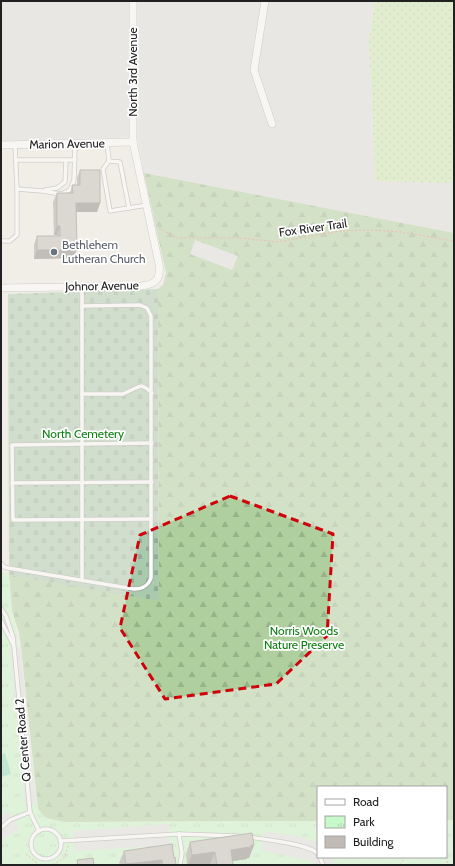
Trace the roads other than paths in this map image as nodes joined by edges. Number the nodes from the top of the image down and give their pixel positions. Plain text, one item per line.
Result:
1 (133, 1) edge
2 (265, 1) edge
3 (272, 124) dead end
4 (133, 142) junction
5 (75, 143) junction
6 (107, 143) junction
7 (1, 145) edge
8 (15, 145) junction
9 (16, 160) junction
10 (66, 160) junction
11 (74, 160) junction
12 (109, 161) junction
13 (17, 189) junction
14 (42, 191) junction
15 (147, 205) junction
16 (130, 208) junction
17 (1, 241) edge
18 (82, 287) junction
19 (1, 288) edge
20 (82, 306) junction
21 (152, 393) junction
22 (82, 394) junction
23 (82, 443) junction
24 (152, 443) junction
25 (152, 482) junction
26 (12, 483) junction
27 (82, 483) junction
28 (82, 519) junction
29 (151, 519) junction
30 (1, 563) edge
31 (82, 580) junction
32 (1, 609) edge
33 (1, 621) edge
34 (14, 647) junction
35 (30, 812) junction
36 (1, 828) edge
37 (39, 831) junction
38 (179, 834) junction
39 (60, 841) junction
40 (317, 853) edge
41 (180, 865) edge

1 - 4 street, North 3rd Avenue
2 - 3 street
4 - 6 street, Marion Avenue
4 - 15 street, Johnor Avenue
5 - 6 street, Marion Avenue
5 - 8 street, Marion Avenue
5 - 11 lane
6 - 12 lane
7 - 8 street, Marion Avenue
8 - 9 lane
9 - 10 lane
9 - 13 lane
10 - 11 lane
10 - 14 lane
11 - 14 lane
12 - 16 lane
12 - 16 lane
13 - 14 lane
13 - 17 lane
15 - 16 lane
15 - 18 street, Johnor Avenue
18 - 19 street, Johnor Avenue
18 - 20 lane
20 - 21 lane
20 - 22 lane
21 - 22 lane
21 - 24 lane
22 - 23 lane
23 - 24 lane
23 - 26 lane
23 - 27 lane
24 - 25 lane
25 - 27 lane
25 - 29 lane
26 - 27 lane
26 - 28 lane
27 - 28 lane
28 - 29 lane
28 - 31 lane
29 - 31 lane
30 - 31 lane
32 - 34 lane
33 - 34 lane
34 - 35 lane, Q Center Road 2
35 - 36 lane
35 - 37 lane, Q Center Road 2
37 - 39 lane
37 - 39 lane
38 - 39 lane
38 - 40 lane
38 - 41 lane

